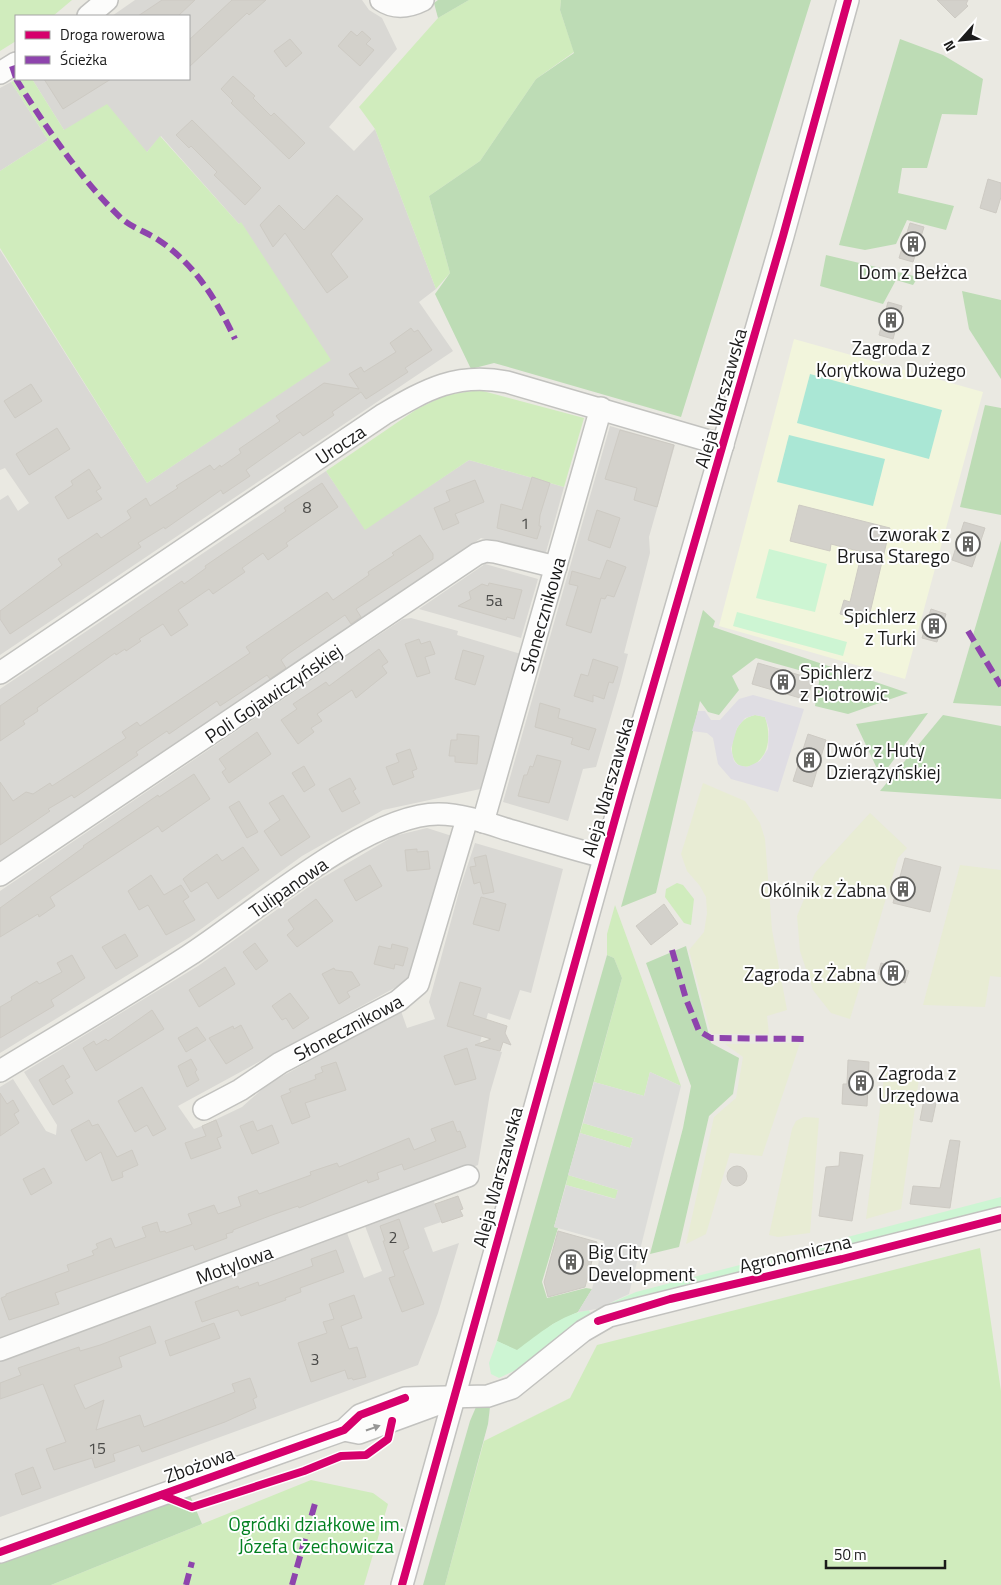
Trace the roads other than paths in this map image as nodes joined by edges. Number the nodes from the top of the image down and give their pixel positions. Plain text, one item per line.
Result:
1 (108, 0) edge
2 (381, 0) edge
3 (423, 0) edge
4 (848, 0) edge
5 (89, 15) edge
6 (15, 64) edge
7 (0, 73) edge
8 (601, 408) junction
9 (723, 445) junction
10 (556, 567) junction
11 (0, 673) edge
12 (475, 821) junction
13 (604, 857) junction
14 (0, 875) edge
15 (0, 1070) edge
16 (204, 1109) dead end
17 (468, 1176) dead end
18 (1001, 1218) edge
19 (0, 1350) edge
20 (453, 1398) junction
21 (0, 1552) edge
22 (402, 1585) edge

1 - 5 street
2 - 3 street
4 - 9 street, Aleja Warszawska
6 - 7 street
8 - 9 street, Urocza
8 - 10 street, Słonecznikowa
8 - 11 street, Urocza
9 - 13 street, Aleja Warszawska
10 - 12 street, Słonecznikowa
10 - 14 street, Poli Gojawiczyńskiej
12 - 13 street, Tulipanowa
12 - 15 street, Tulipanowa
12 - 16 street, Słonecznikowa
13 - 20 street, Aleja Warszawska
17 - 19 street, Motylowa
18 - 20 street, Agronomiczna
20 - 21 street, Zbożowa
20 - 22 street, Aleja Warszawska

